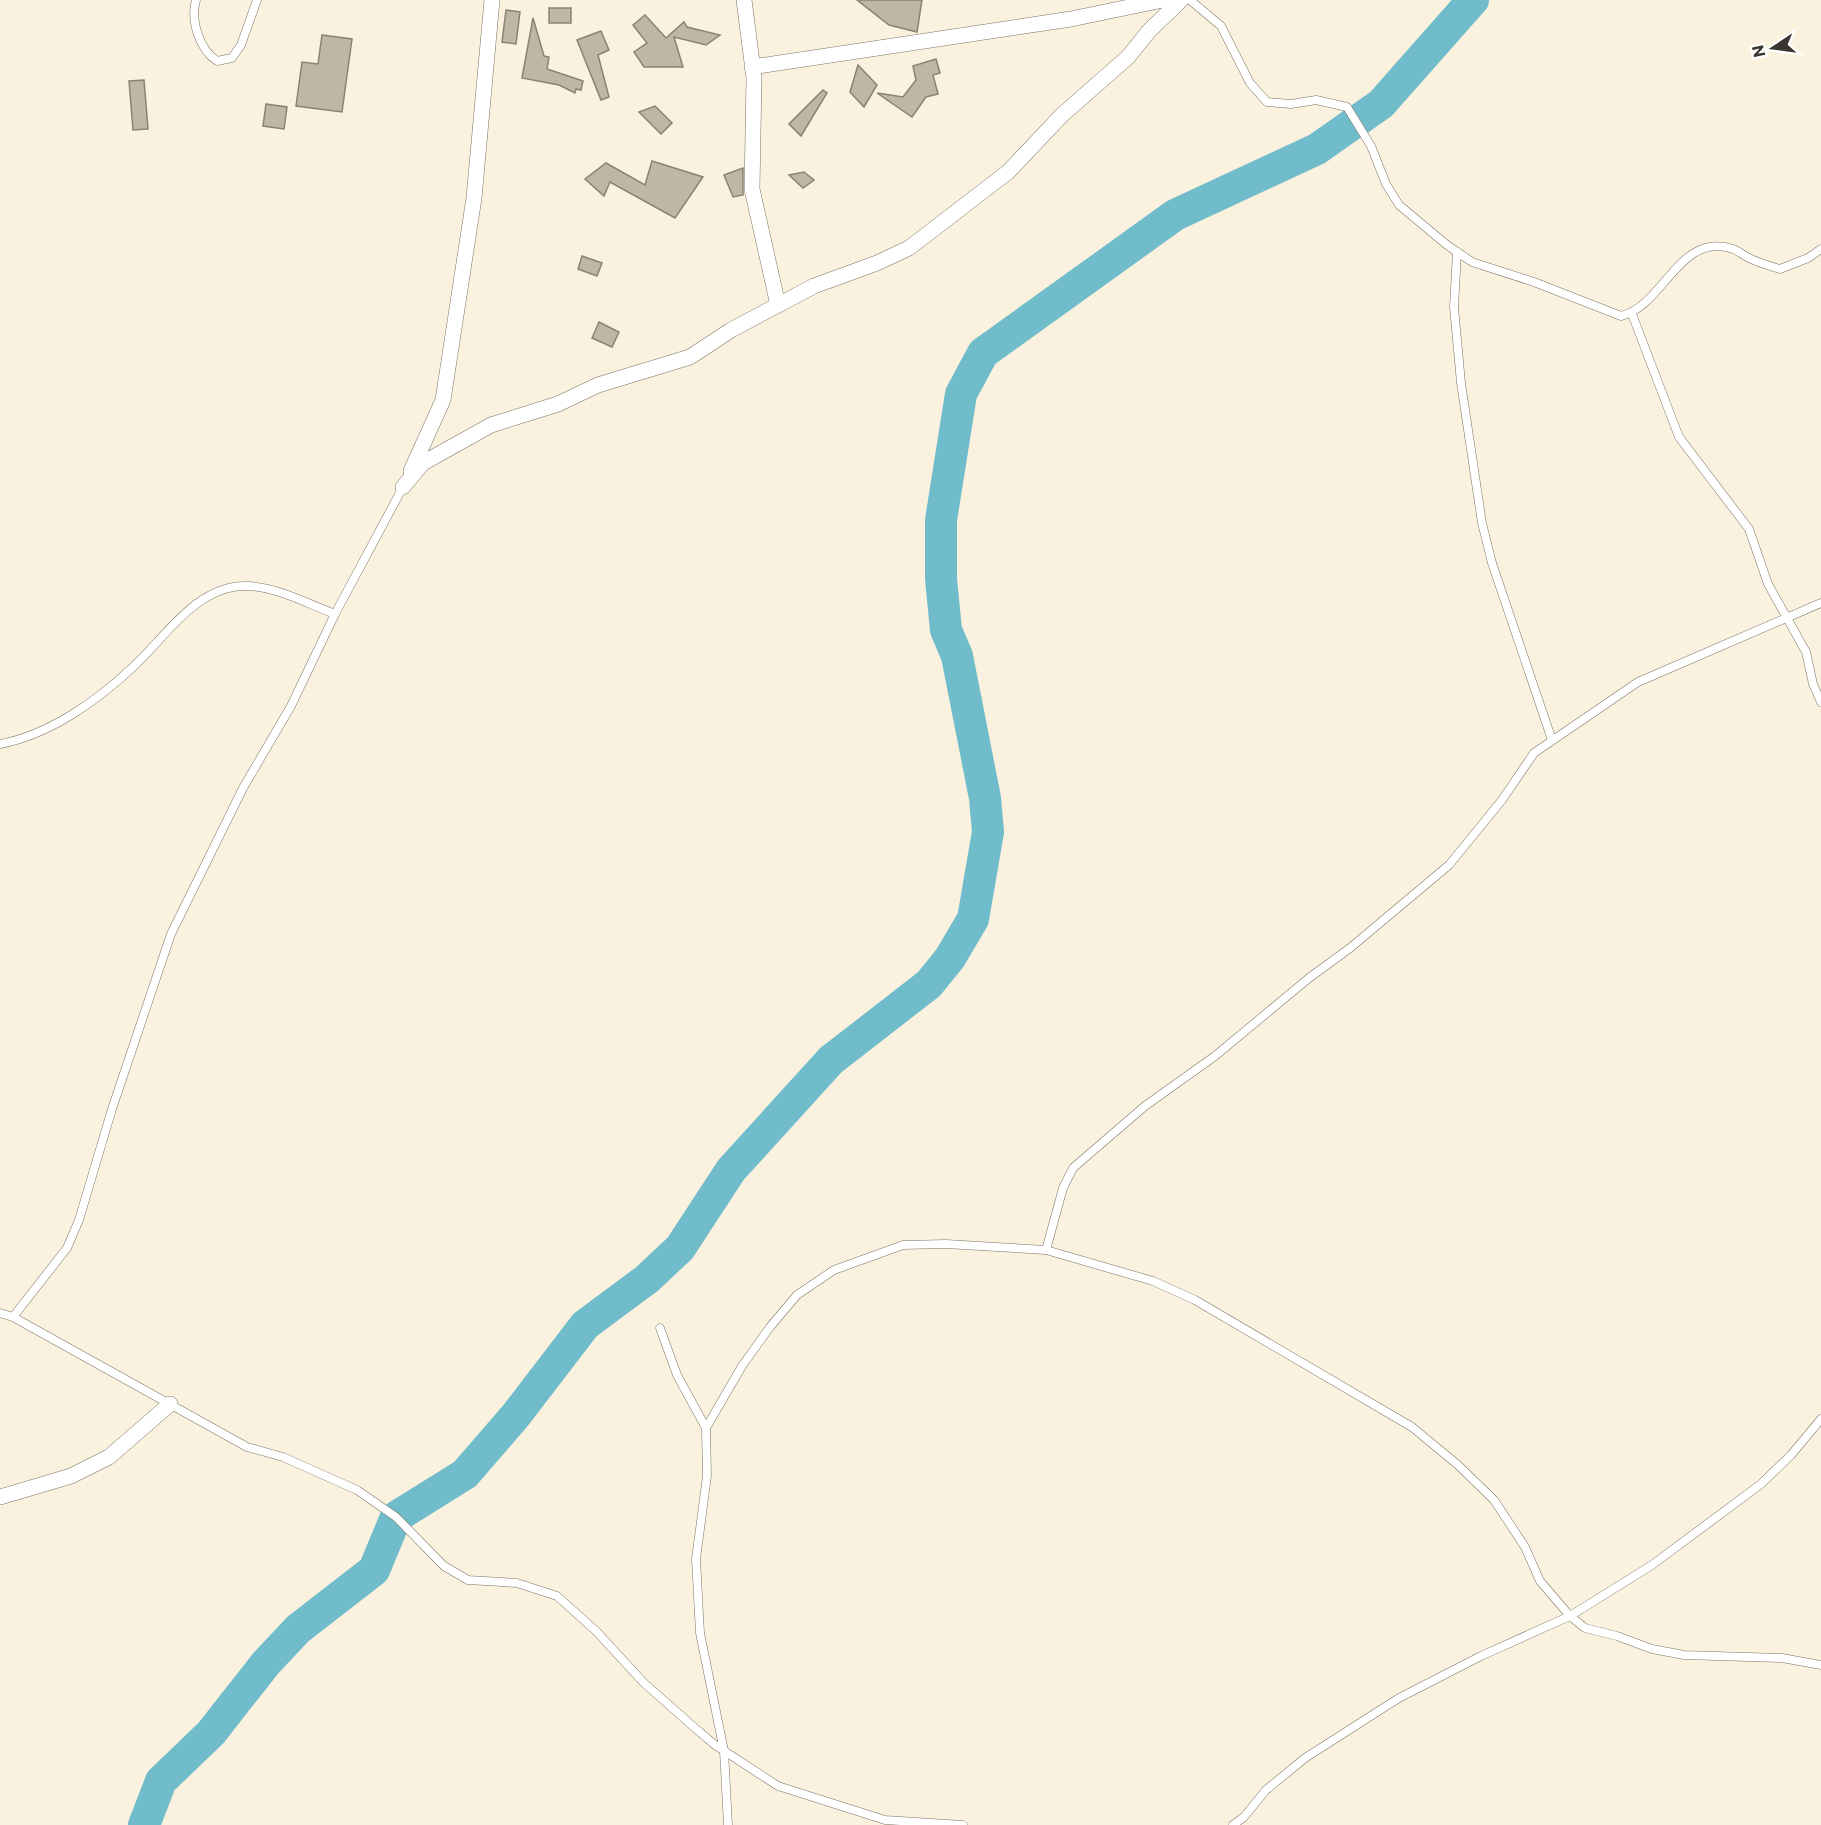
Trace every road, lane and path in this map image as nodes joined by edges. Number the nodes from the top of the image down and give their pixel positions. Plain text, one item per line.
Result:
1 (196, 0) edge
2 (257, 0) edge
3 (492, 0) edge
4 (744, 0) edge
5 (1163, 0) edge
6 (1181, 0) edge
7 (1190, 0) edge
8 (752, 67) junction
9 (1821, 249) edge
10 (1457, 252) junction
11 (778, 305) junction
12 (1632, 314) junction
13 (403, 487) junction
14 (1821, 603) edge
15 (335, 614) junction
16 (1788, 618) junction
17 (1821, 702) edge
18 (1552, 740) junction
19 (0, 744) edge
20 (1046, 1250) junction
21 (0, 1313) edge
22 (13, 1317) junction
23 (660, 1328) dead end
24 (170, 1404) junction
25 (1821, 1419) edge
26 (706, 1428) junction
27 (0, 1497) edge
28 (1570, 1616) junction
29 (1821, 1665) edge
30 (724, 1751) junction
31 (728, 1825) edge
32 (963, 1825) edge
33 (1233, 1825) edge

1 - 2 lane
3 - 13 street
4 - 8 street
5 - 8 street
6 - 11 street
7 - 10 lane
8 - 11 street
9 - 12 lane
10 - 12 lane
10 - 18 lane
11 - 13 street
12 - 16 lane
13 - 15 lane
14 - 16 lane
15 - 19 lane
15 - 22 lane
16 - 17 lane
16 - 18 lane
18 - 20 lane
20 - 26 lane
20 - 28 lane
21 - 22 lane
22 - 24 lane
23 - 26 lane
24 - 27 street
24 - 30 lane
25 - 28 lane
26 - 30 lane
28 - 29 lane
28 - 33 lane
30 - 31 lane
30 - 32 lane

